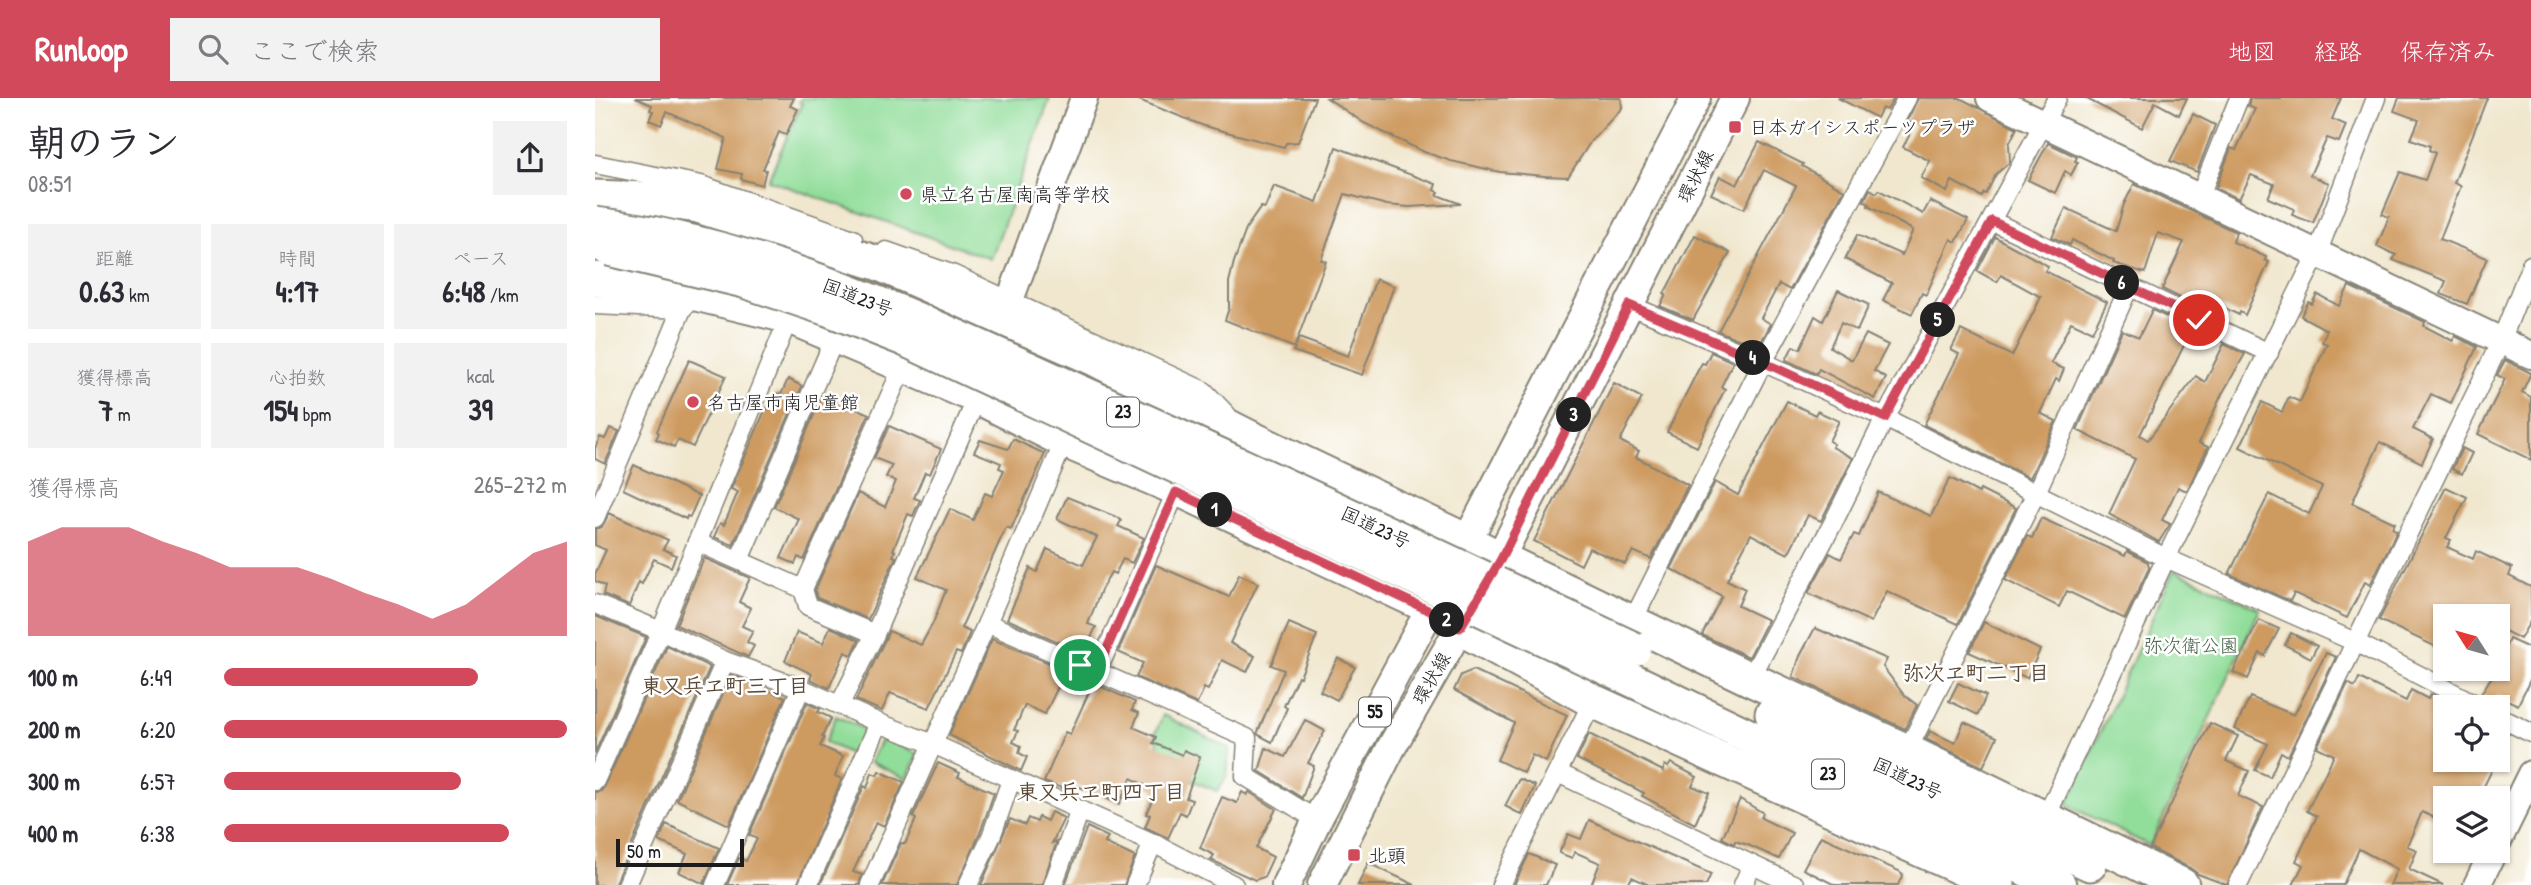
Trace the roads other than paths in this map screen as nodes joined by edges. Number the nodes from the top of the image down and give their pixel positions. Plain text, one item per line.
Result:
1 (1084, 98) edge
2 (1696, 98) edge
3 (1735, 98) edge
4 (1907, 98) edge
5 (1990, 98) edge
6 (2057, 98) edge
7 (2239, 98) edge
8 (2376, 98) edge
9 (2044, 123) junction
10 (595, 164) edge
11 (595, 197) edge
12 (2199, 198) junction
13 (1992, 221) junction
14 (595, 224) edge
15 (595, 246) edge
16 (2317, 254) junction
17 (2531, 265) edge
18 (595, 279) edge
19 (2129, 287) junction
20 (687, 300) junction
21 (1010, 300) junction
22 (595, 305) edge
23 (1629, 305) junction
24 (788, 320) junction
25 (834, 340) junction
26 (2501, 341) junction
27 (2269, 353) junction
28 (2531, 355) edge
29 (1763, 362) junction
30 (902, 369) junction
31 (976, 400) junction
32 (1885, 418) junction
33 (1249, 437) junction
34 (1063, 444) junction
35 (1176, 492) junction
36 (2035, 495) junction
37 (595, 518) edge
38 (1468, 541) junction
39 (697, 542) junction
40 (2165, 558) junction
41 (1501, 559) junction
42 (739, 560) junction
43 (803, 589) junction
44 (595, 604) edge
45 (1430, 611) junction
46 (1632, 622) junction
47 (987, 623) junction
48 (1460, 628) junction
49 (661, 631) junction
50 (875, 634) junction
51 (2355, 642) junction
52 (725, 661) junction
53 (1097, 671) junction
54 (1751, 679) junction
55 (801, 688) junction
56 (2457, 695) edge
57 (1593, 701) junction
58 (840, 704) junction
59 (2510, 722) edge
60 (879, 723) junction
61 (2531, 733) edge
62 (933, 744) junction
63 (1907, 751) junction
64 (1557, 773) junction
65 (2531, 774) edge
66 (595, 780) edge
67 (1011, 780) junction
68 (1080, 810) junction
69 (2510, 817) edge
70 (1317, 820) junction
71 (2043, 829) junction
72 (1153, 843) junction
73 (2488, 863) edge
74 (1752, 865) junction
75 (2045, 878) edge
76 (627, 885) edge
77 (715, 885) edge
78 (808, 885) edge
79 (870, 885) edge
80 (968, 885) edge
81 (1053, 885) edge
82 (1135, 885) edge
83 (1234, 885) edge
84 (1286, 885) edge
85 (1321, 885) edge
86 (1501, 885) edge
87 (1743, 885) edge
88 (1795, 885) edge
89 (1998, 885) edge
90 (2137, 885) edge
91 (2182, 885) edge
92 (2238, 885) edge
93 (2477, 885) edge

1 - 21 street
2 - 38 main road, 環状線
3 - 23 main road, 環状線
4 - 29 street
5 - 9 street
6 - 9 street
7 - 12 street
8 - 16 street
9 - 12 street
9 - 13 street
10 - 21 street
11 - 33 highway
12 - 16 street
13 - 19 street
13 - 32 street
14 - 71 highway, 国道23号 / 23, bridge
15 - 20 street
15 - 75 highway, 国道23号 / 23, bridge
16 - 26 street
16 - 27 street
17 - 26 street
18 - 20 highway
19 - 27 street
19 - 36 street
20 - 22 street
20 - 24 street
20 - 37 street
21 - 33 street
23 - 29 street
23 - 41 main road, 環状線
24 - 25 street
24 - 39 street
25 - 30 street
25 - 42 street
26 - 28 street
26 - 51 street
27 - 40 street
29 - 32 street
29 - 46 street
30 - 31 street
30 - 43 street
31 - 34 street
31 - 50 street
32 - 36 street
32 - 54 street
33 - 38 highway
34 - 35 street
34 - 47 street
35 - 45 street
35 - 53 street
36 - 40 street
36 - 63 street
38 - 41 highway
38 - 45 main road, 環状線 / 55
39 - 42 street
39 - 49 street
40 - 51 street
40 - 71 street
41 - 46 highway
41 - 48 main road, 環状線 / 55
42 - 43 street
43 - 50 street
44 - 49 street
45 - 48 street
45 - 70 main road, 環状線 / 55
46 - 54 highway
47 - 53 street
47 - 62 street
48 - 57 highway
48 - 85 main road, 環状線 / 55
49 - 52 street
49 - 66 street
50 - 58 street
51 - 56 street
51 - 92 street
52 - 55 street
52 - 76 street
53 - 70 street
54 - 63 highway
55 - 58 street
55 - 77 street
57 - 64 street
57 - 89 highway
58 - 60 street
59 - 61 street
60 - 62 street
60 - 78 street
62 - 67 street
62 - 79 street
63 - 71 highway
64 - 74 street
64 - 86 street
65 - 69 street
67 - 68 street
67 - 80 street
68 - 72 street
68 - 81 street
70 - 84 main road, 環状線 / 55
71 - 90 highway, 国道23号 / 23
71 - 91 highway
72 - 82 street
72 - 83 street
73 - 93 street
74 - 87 street
74 - 88 street

